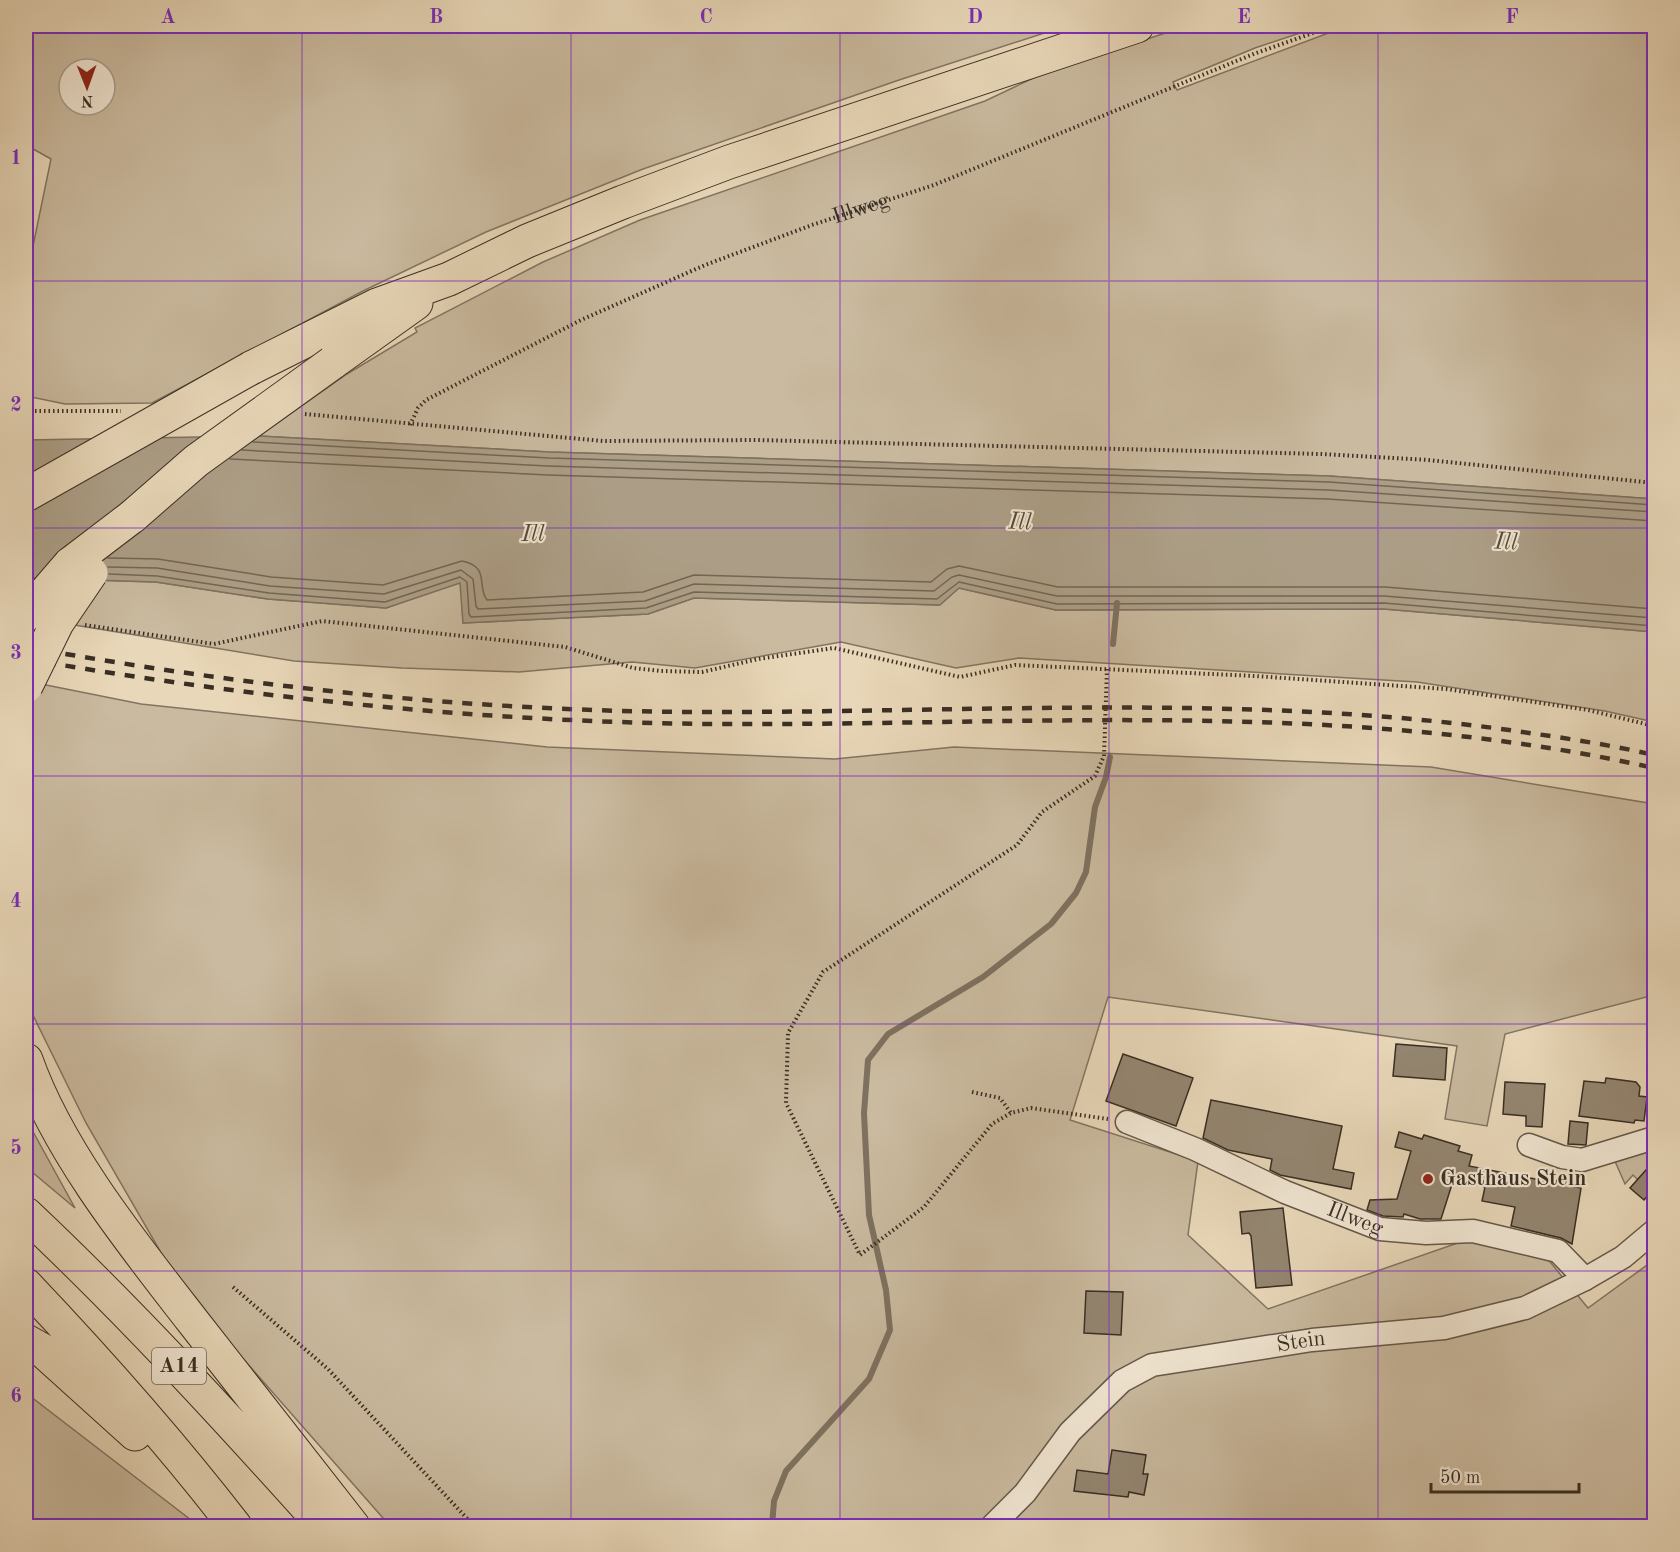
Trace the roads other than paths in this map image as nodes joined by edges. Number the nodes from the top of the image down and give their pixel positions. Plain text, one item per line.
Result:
1 (1137, 26) edge
2 (449, 279) junction
3 (26, 495) edge
4 (133, 516) junction
5 (26, 615) edge
6 (26, 686) edge
7 (26, 1060) edge
8 (1127, 1122) road end
9 (1654, 1138) edge
10 (1529, 1145) dead end
11 (26, 1214) edge
12 (1654, 1231) edge
13 (1585, 1279) junction
14 (26, 1285) edge
15 (26, 1341) edge
16 (213, 1498) junction
17 (235, 1527) edge
18 (324, 1527) edge
19 (353, 1527) edge
20 (992, 1527) edge

1 - 2 highway
2 - 3 highway, bridge
2 - 4 highway, bridge
4 - 5 highway, bridge
4 - 6 highway, bridge
7 - 19 highway
8 - 13 street, Illweg
9 - 10 street
11 - 18 highway, A14
12 - 13 street, Stein
13 - 20 street, Stein
14 - 16 highway, A14
15 - 16 highway
16 - 17 highway, A14

